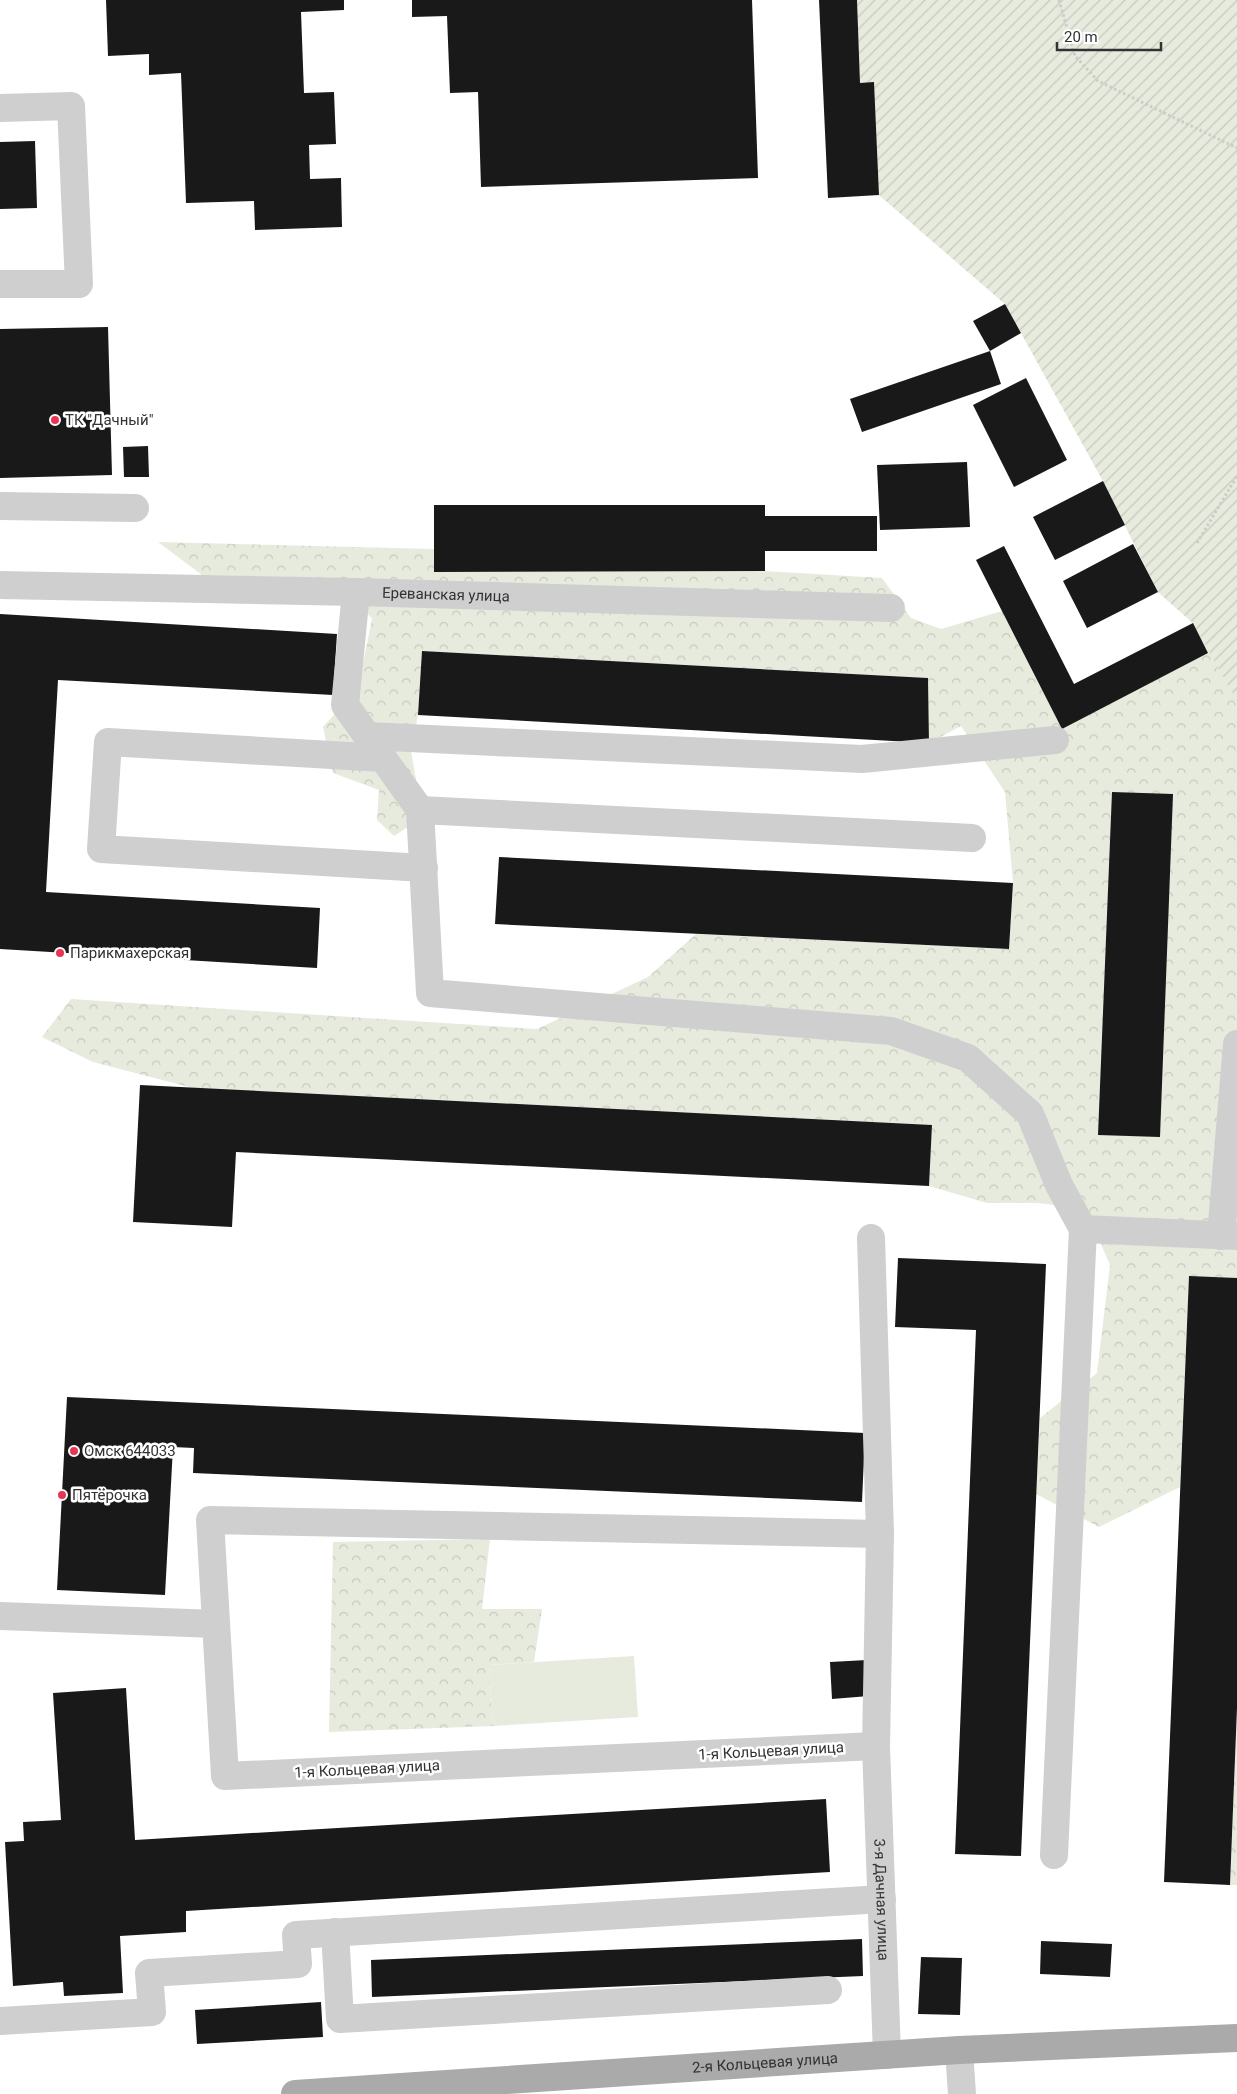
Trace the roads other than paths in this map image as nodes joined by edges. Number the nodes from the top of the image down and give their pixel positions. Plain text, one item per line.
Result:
1 (0, 108) edge
2 (0, 284) edge
3 (0, 506) edge
4 (134, 508) dead end
5 (0, 585) edge
6 (356, 592) junction
7 (891, 608) dead end
8 (367, 736) junction
9 (1055, 740) dead end
10 (383, 758) junction
11 (420, 810) junction
12 (972, 838) dead end
13 (424, 868) junction
14 (1237, 1044) edge
15 (1083, 1229) junction
16 (1229, 1236) edge
17 (871, 1238) dead end
18 (880, 1534) junction
19 (0, 1616) edge
20 (216, 1624) junction
21 (876, 1746) junction
22 (1054, 1856) dead end
23 (882, 1899) junction
24 (335, 1932) junction
25 (828, 1990) dead end
26 (0, 2021) edge
27 (1237, 2038) edge
28 (959, 2050) junction
29 (887, 2055) junction
30 (295, 2094) edge
31 (962, 2094) edge

1 - 2 street
3 - 4 street
5 - 6 street, Ереванская улица
6 - 7 street, Ереванская улица
6 - 8 street
8 - 9 street
8 - 10 street
10 - 11 street
10 - 13 street
11 - 12 street
11 - 13 street
13 - 15 street
14 - 16 street
15 - 16 street
15 - 22 street
17 - 18 street, 3-я Дачная улица
18 - 20 street
18 - 21 street, 3-я Дачная улица
19 - 20 street
20 - 21 street, 1-я Кольцевая улица
21 - 23 street, 3-я Дачная улица
23 - 24 street
23 - 29 street, 3-я Дачная улица
24 - 25 street
24 - 26 street
27 - 28 main road, 2-я Кольцевая улица
28 - 29 main road, 2-я Кольцевая улица
28 - 31 street
29 - 30 main road, 2-я Кольцевая улица

